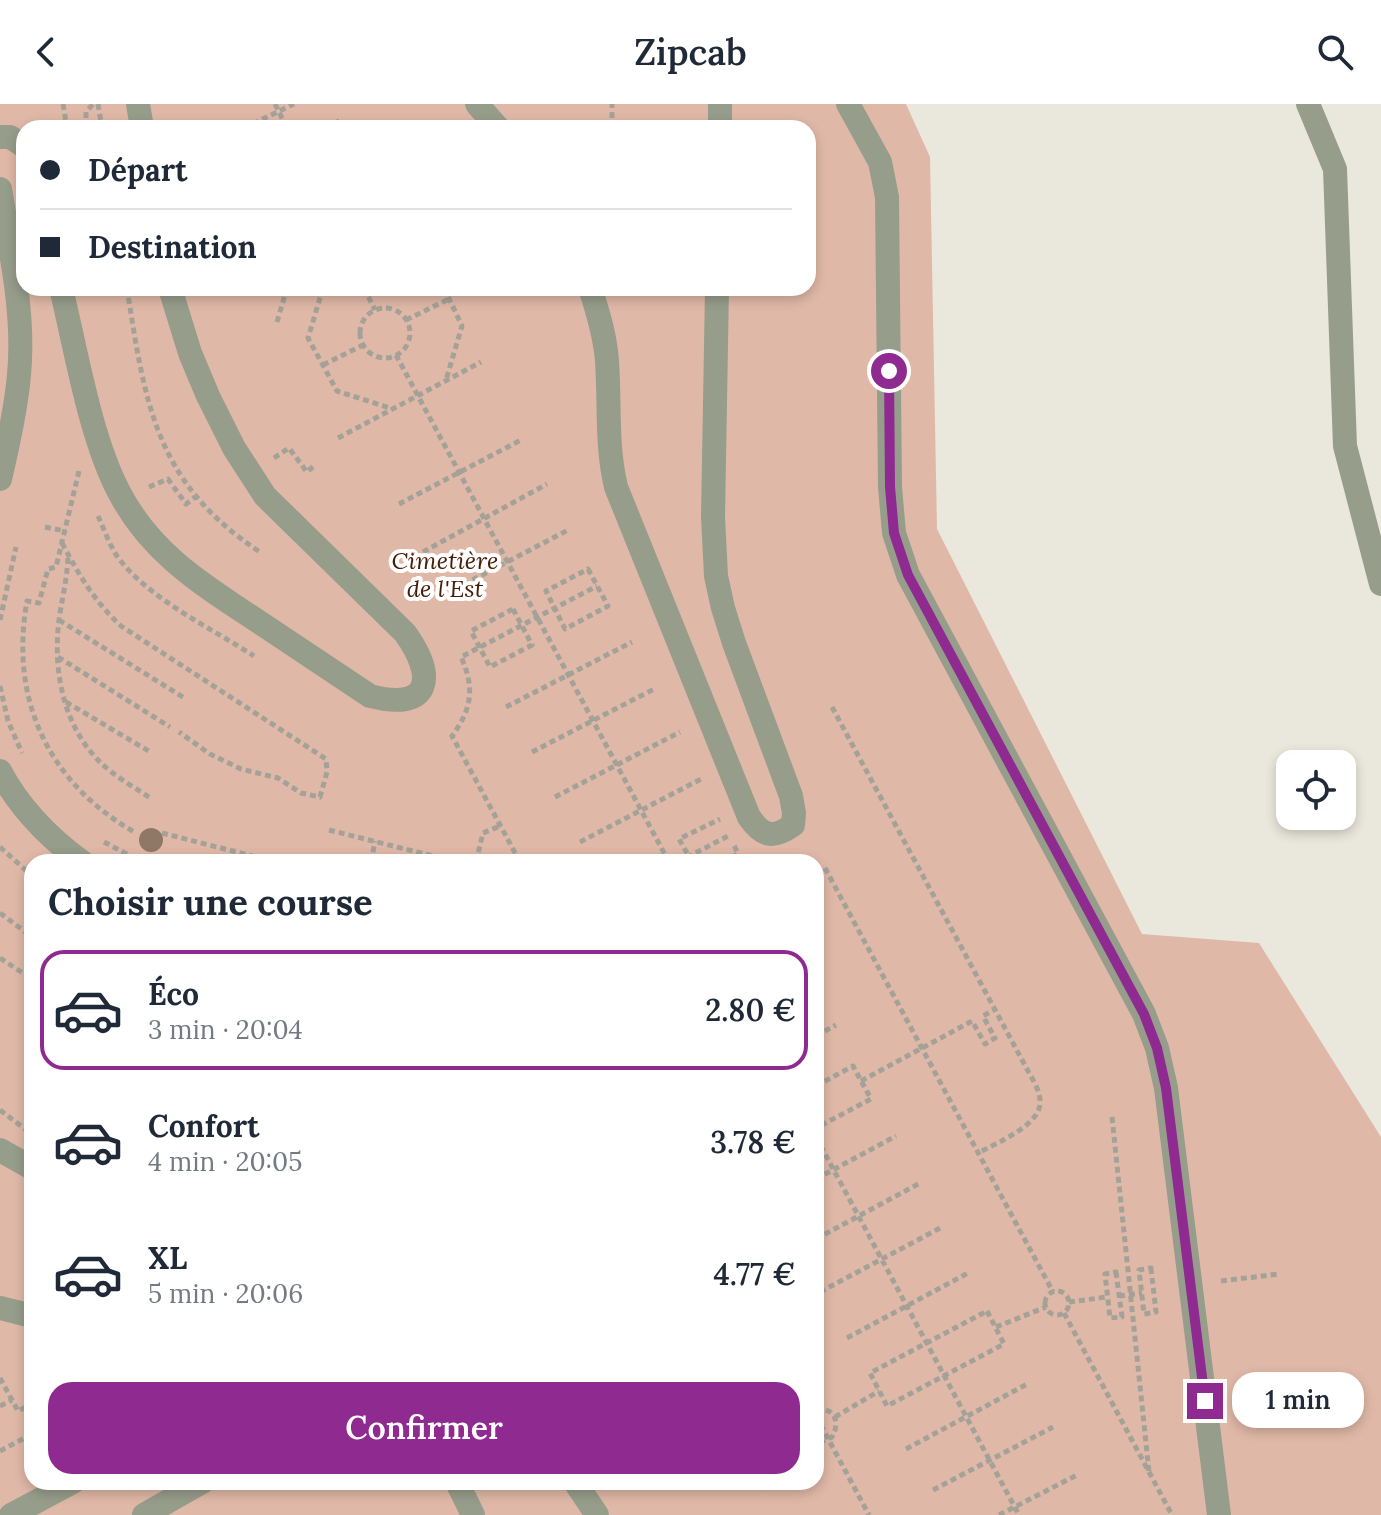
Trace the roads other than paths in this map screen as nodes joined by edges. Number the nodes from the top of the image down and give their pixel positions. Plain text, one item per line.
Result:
1 (477, 104) edge
2 (848, 104) edge
3 (1308, 104) edge
4 (491, 120) edge
5 (0, 189) edge
6 (16, 291) edge
7 (17, 296) edge
8 (63, 296) edge
9 (172, 296) edge
10 (592, 296) edge
11 (717, 296) edge
12 (0, 479) edge
13 (1381, 584) edge
14 (0, 771) edge
15 (71, 854) edge
16 (0, 1150) edge
17 (24, 1164) edge
18 (0, 1308) edge
19 (24, 1314) edge
20 (58, 1490) edge
21 (188, 1490) edge
22 (461, 1490) edge
23 (580, 1490) edge
24 (11, 1515) edge
25 (144, 1515) edge
26 (473, 1515) edge
27 (597, 1515) edge
28 (1219, 1515) edge

1 - 4 street
2 - 28 street
3 - 13 street
5 - 6 street
7 - 12 street
8 - 9 street
10 - 11 street
14 - 15 street
16 - 17 street
18 - 19 street
20 - 24 street
21 - 25 street
22 - 26 street
23 - 27 street

